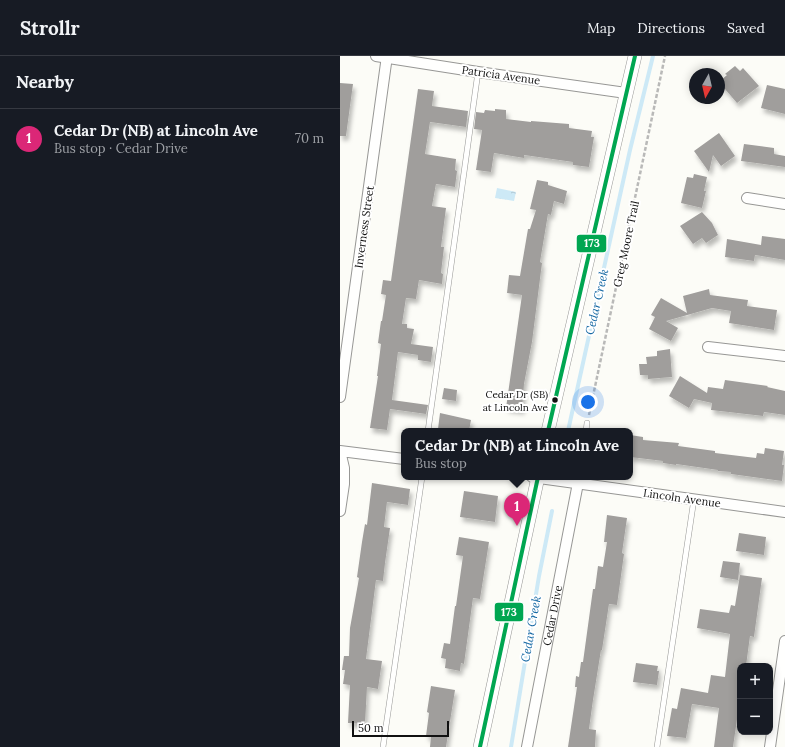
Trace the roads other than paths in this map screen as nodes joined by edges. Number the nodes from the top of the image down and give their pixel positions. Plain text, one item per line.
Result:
1 (376, 56) edge
2 (635, 56) edge
3 (387, 57) edge
4 (478, 72) junction
5 (626, 93) junction
6 (748, 198) dead end
7 (785, 204) edge
8 (708, 347) dead end
9 (785, 356) edge
10 (340, 397) edge
11 (587, 423) road end
12 (428, 428) edge
13 (549, 428) edge
14 (586, 428) edge
15 (340, 451) edge
16 (401, 459) edge
17 (422, 480) edge
18 (535, 480) edge
19 (578, 480) edge
20 (694, 499) junction
21 (340, 511) edge
22 (785, 512) edge
23 (785, 641) edge
24 (383, 747) edge
25 (480, 747) edge
26 (526, 747) edge
27 (657, 747) edge
28 (770, 747) edge

1 - 3 street, Patricia Avenue
2 - 5 street
3 - 4 street, Patricia Avenue
3 - 10 street, Inverness Street
4 - 5 street, Patricia Avenue
4 - 12 lane
5 - 13 street
6 - 7 street
8 - 9 street
11 - 14 lane
15 - 16 street
15 - 21 street
17 - 24 lane
18 - 25 street
19 - 20 street, Lincoln Avenue
19 - 26 street, Cedar Drive
20 - 22 street, Lincoln Avenue
20 - 27 lane
23 - 28 street

